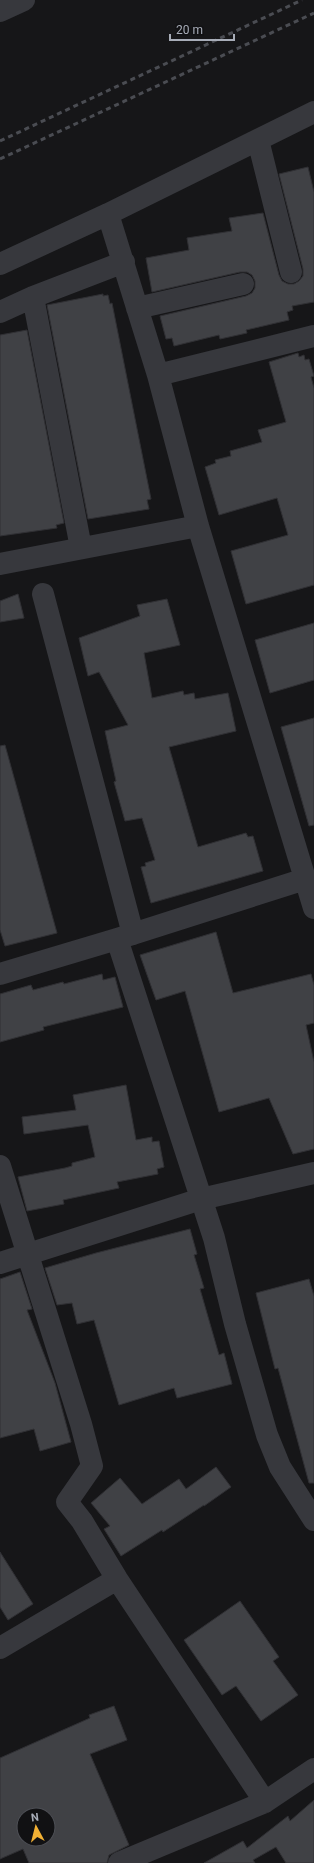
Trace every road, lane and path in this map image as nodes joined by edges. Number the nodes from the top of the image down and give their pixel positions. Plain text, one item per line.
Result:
1 (24, 0) edge
2 (0, 11) edge
3 (314, 112) edge
4 (258, 140) junction
5 (108, 214) junction
6 (124, 262) junction
7 (0, 264) edge
8 (291, 272) dead end
9 (244, 284) dead end
10 (33, 297) junction
11 (138, 308) junction
12 (0, 312) edge
13 (314, 336) edge
14 (158, 375) junction
15 (198, 526) junction
16 (81, 548) junction
17 (0, 564) edge
18 (43, 594) dead end
19 (306, 857) edge
20 (305, 880) junction
21 (314, 908) edge
22 (125, 937) junction
23 (0, 974) edge
24 (0, 1166) edge
25 (314, 1173) edge
26 (201, 1199) junction
27 (28, 1253) junction
28 (0, 1262) edge
29 (314, 1520) edge
30 (117, 1579) junction
31 (0, 1648) edge
32 (314, 1769) edge
33 (265, 1802) junction
34 (119, 1863) edge

1 - 2 street
3 - 4 street
4 - 5 street
4 - 8 street
5 - 6 street
5 - 7 street
6 - 10 street
6 - 11 street
9 - 11 street
10 - 12 street
10 - 16 street
11 - 14 street
13 - 14 street
14 - 15 street
15 - 16 street
15 - 19 street
16 - 17 street
18 - 22 street
19 - 20 street
20 - 21 street
20 - 22 street
22 - 23 street
22 - 26 street
24 - 27 street
25 - 26 street
26 - 27 street
26 - 29 street
27 - 28 street
27 - 30 street
30 - 31 street
30 - 33 street
32 - 33 street
33 - 34 street

